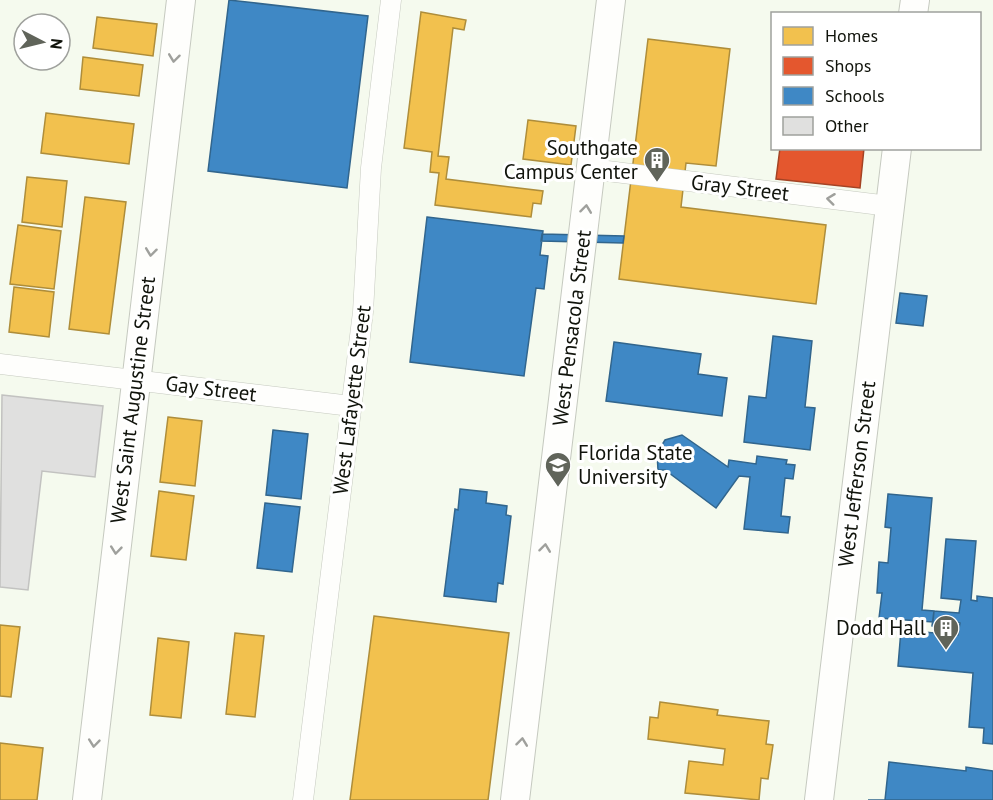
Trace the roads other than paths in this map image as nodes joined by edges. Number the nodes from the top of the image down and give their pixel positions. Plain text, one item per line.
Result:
1 (181, 0) edge
2 (391, 0) edge
3 (611, 0) edge
4 (897, 150) edge
5 (591, 169) junction
6 (890, 206) junction
7 (0, 364) edge
8 (135, 380) junction
9 (351, 406) junction
10 (87, 800) edge
11 (303, 800) edge
12 (515, 800) edge
13 (819, 800) edge

1 -> 8 main road, West Saint Augustine Street
2 - 9 street, West Lafayette Street
3 - 5 main road, West Pensacola Street
4 - 6 main road, West Jefferson Street
6 -> 5 street, Gray Street
12 -> 5 main road, West Pensacola Street
6 - 13 main road, West Jefferson Street
7 - 8 street, Gay Street
8 - 9 street, Gay Street
8 -> 10 main road, West Saint Augustine Street
9 - 11 street, West Lafayette Street

